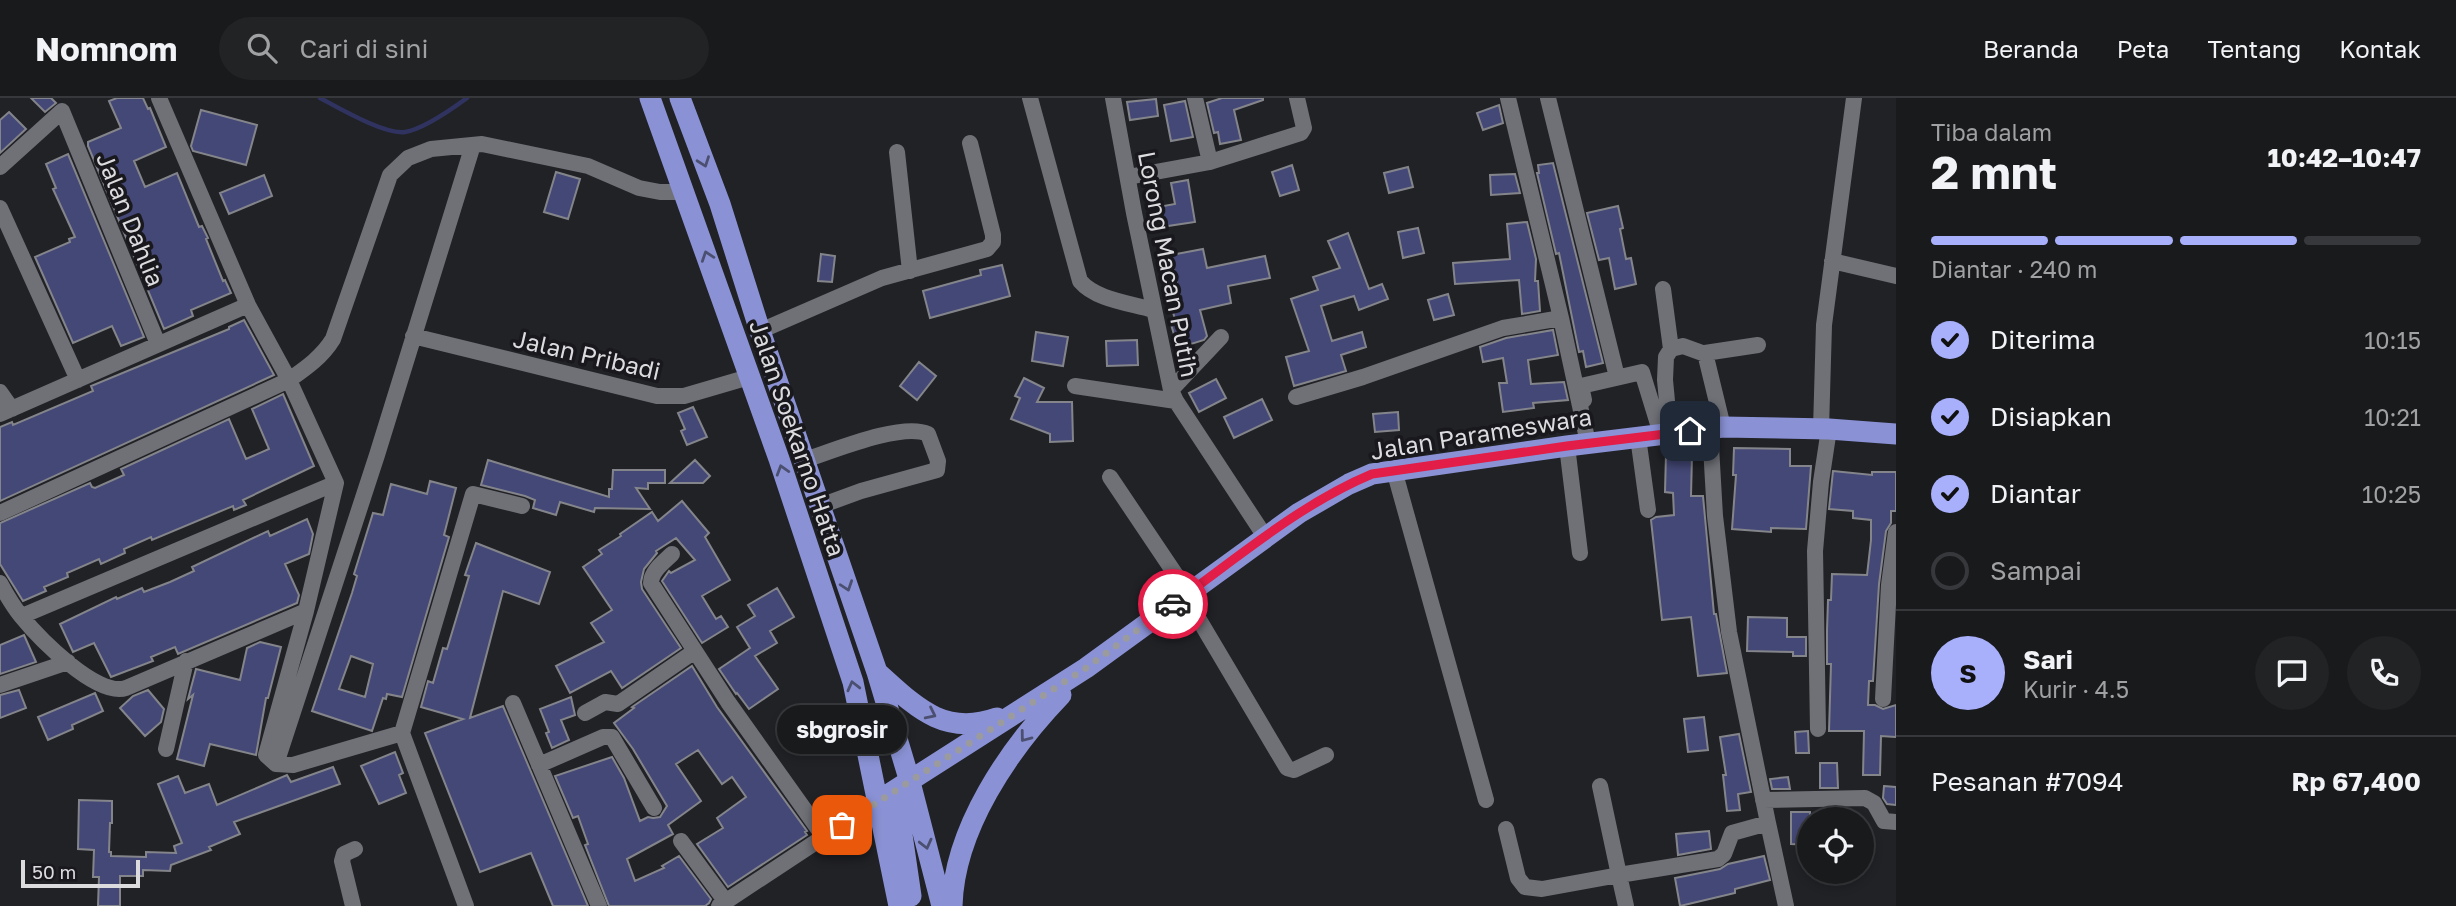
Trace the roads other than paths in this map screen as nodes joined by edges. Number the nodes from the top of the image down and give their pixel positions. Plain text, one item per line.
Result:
1 (159, 98) edge
2 (650, 98) edge
3 (680, 98) edge
4 (1030, 98) edge
5 (1113, 98) edge
6 (1195, 98) edge
7 (1297, 98) edge
8 (1508, 98) edge
9 (1548, 98) edge
10 (1854, 98) edge
11 (970, 143) dead end
12 (473, 145) junction
13 (897, 152) dead end
14 (1210, 162) junction
15 (0, 167) edge
16 (1128, 177) junction
17 (684, 192) junction
18 (0, 208) edge
19 (1832, 261) junction
20 (910, 271) junction
21 (1896, 276) edge
22 (1663, 289) dead end
23 (248, 305) junction
24 (1153, 310) junction
25 (1561, 318) junction
26 (760, 331) junction
27 (413, 336) junction
28 (1221, 337) dead end
29 (158, 344) junction
30 (1758, 345) dead end
31 (1671, 349) junction
32 (1705, 354) junction
33 (749, 377) junction
34 (1617, 377) junction
35 (78, 380) junction
36 (289, 380) junction
37 (1075, 386) dead end
38 (0, 392) edge
39 (1173, 395) junction
40 (1296, 397) dead end
41 (6, 411) edge
42 (1717, 428) junction
43 (1825, 429) junction
44 (1665, 433) junction
45 (1896, 434) edge
46 (1638, 437) junction
47 (1582, 444) junction
48 (804, 460) junction
49 (1394, 470) junction
50 (1110, 477) dead end
51 (336, 482) junction
52 (522, 506) dead end
53 (820, 506) junction
54 (1648, 510) dead end
55 (0, 513) edge
56 (1896, 532) edge
57 (1266, 538) junction
58 (1580, 553) dead end
59 (672, 554) dead end
60 (0, 583) edge
61 (1186, 595) junction
62 (306, 611) junction
63 (22, 616) junction
64 (695, 651) junction
65 (186, 661) junction
66 (68, 662) junction
67 (1086, 668) junction
68 (877, 672) junction
69 (0, 685) edge
70 (1883, 699) dead end
71 (513, 703) dead end
72 (1025, 707) junction
73 (584, 713) dead end
74 (1818, 729) dead end
75 (402, 733) junction
76 (166, 749) dead end
77 (1326, 755) dead end
78 (276, 764) junction
79 (539, 765) junction
80 (910, 782) junction
81 (1600, 786) dead end
82 (1486, 800) dead end
83 (1763, 800) junction
84 (878, 801) junction
85 (654, 808) dead end
86 (1896, 822) edge
87 (1768, 823) junction
88 (1506, 830) dead end
89 (824, 836) junction
90 (681, 841) dead end
91 (355, 849) dead end
92 (1619, 875) junction
93 (722, 904) edge
94 (353, 906) edge
95 (466, 906) edge
96 (599, 906) edge
97 (899, 906) edge
98 (913, 906) edge
99 (942, 906) edge
100 (952, 906) edge
101 (1626, 906) edge
102 (1786, 906) edge

1 - 23 street
2 - 17 highway, Jalan Soekarno Hatta
3 -> 26 highway, Jalan Soekarno Hatta
4 - 24 street
5 - 16 street, Lorong Macan Putih
6 - 14 street
7 - 14 street
8 - 25 street
9 - 34 street
10 - 19 street
11 - 20 street
12 - 17 street
12 - 27 street
12 - 36 street
13 - 20 street
14 - 16 street
15 - 29 street, Jalan Dahlia
16 - 24 street, Lorong Macan Putih
33 -> 17 highway, Jalan Soekarno Hatta
18 - 35 street
19 - 21 street
19 - 43 street
20 - 26 street
22 - 31 street
23 - 29 street
23 - 36 street
24 - 39 street, Lorong Macan Putih
25 - 40 street
25 - 47 street
26 - 48 highway, Jalan Soekarno Hatta
27 - 33 street, Jalan Pribadi
27 - 78 street
28 - 39 street
29 - 35 street
30 - 32 street
31 - 32 street
31 - 44 street
32 - 42 street
84 -> 33 highway, Jalan Soekarno Hatta
34 - 44 street
34 - 47 street
35 - 41 street
36 - 51 street
36 - 55 street
37 - 39 street
38 - 41 street
39 - 57 street, Lorong Macan Putih
42 - 43 highway, Jalan Parameswara
42 - 44 highway, Jalan Parameswara
42 - 83 street
43 - 45 highway, Jalan Parameswara
43 - 74 street
44 - 46 highway, Jalan Parameswara
46 - 47 highway, Jalan Parameswara
46 - 54 street
47 - 49 highway, Jalan Parameswara
47 - 58 street
48 - 53 highway, Jalan Soekarno Hatta
48 - 53 street
49 - 57 highway, Jalan Parameswara
49 - 82 street
50 - 61 street
51 - 62 street
51 - 63 street
52 - 75 street
53 -> 68 highway, Jalan Soekarno Hatta
56 - 70 street
57 - 61 highway, Jalan Parameswara
59 - 64 street
60 - 63 street
61 - 67 highway, Jalan Parameswara
61 - 77 street
62 - 65 street
62 - 78 street
63 - 66 street
64 - 73 street
64 - 89 street
65 - 66 street
65 - 76 street
66 - 69 street
67 - 72 highway, Jalan Parameswara
67 -> 100 highway
68 -> 72 highway
68 - 80 highway, Jalan Soekarno Hatta
71 - 79 street
72 - 80 highway, Jalan Parameswara
75 - 78 street
75 - 95 street
79 - 85 street
79 - 96 street
80 - 84 highway, Jalan Parameswara
80 - 98 highway
80 -> 99 highway, Jalan Soekarno Hatta
81 - 92 street
83 - 86 street
83 - 87 street
84 - 89 street
84 - 97 highway, Jalan Soekarno Hatta
87 - 92 street
87 - 102 street
88 - 92 street
89 - 93 street
90 - 93 street
91 - 94 street
92 - 101 street

